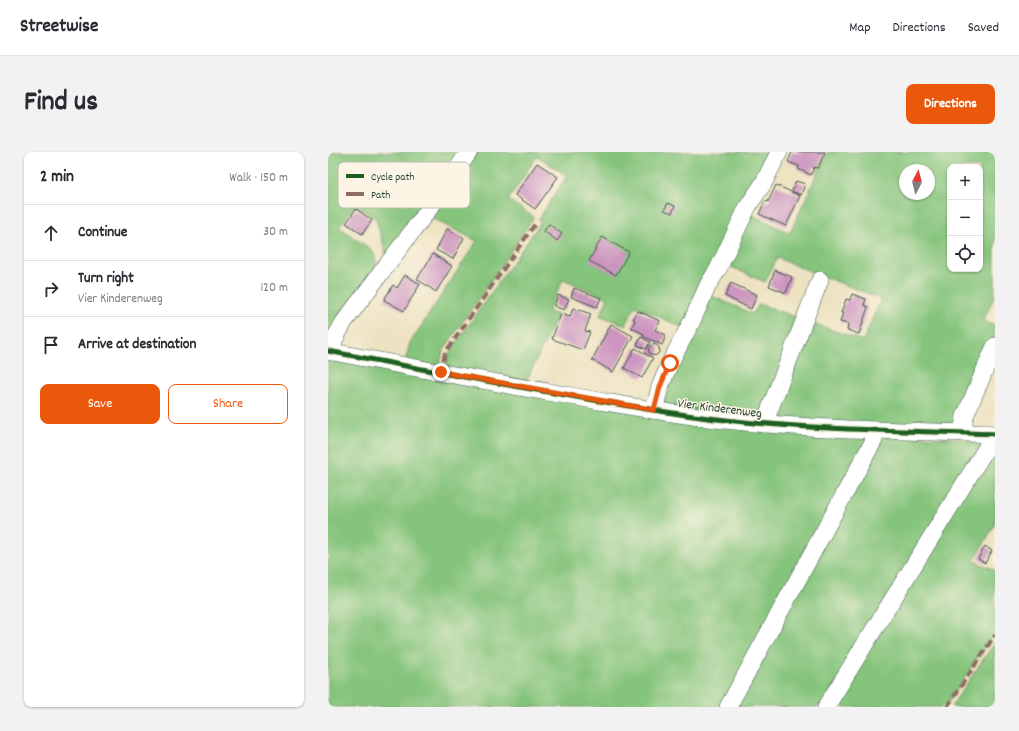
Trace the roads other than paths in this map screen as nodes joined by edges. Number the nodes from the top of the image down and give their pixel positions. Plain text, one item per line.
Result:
1 (469, 152) edge
2 (779, 152) edge
3 (462, 162) edge
4 (430, 208) edge
5 (820, 280) dead end
6 (995, 346) edge
7 (329, 352) edge
8 (654, 410) junction
9 (764, 424) junction
10 (876, 430) junction
11 (962, 433) junction
12 (992, 434) edge
13 (728, 707) edge
14 (826, 707) edge

1 - 3 street
2 - 8 street
4 - 7 street
5 - 9 street
6 - 11 street
7 - 8 street, Vier Kinderenweg
8 - 9 street, Vier Kinderenweg
9 - 10 street, Vier Kinderenweg
10 - 11 street, Vier Kinderenweg
10 - 13 street
11 - 12 street, Vier Kinderenweg
12 - 14 street

